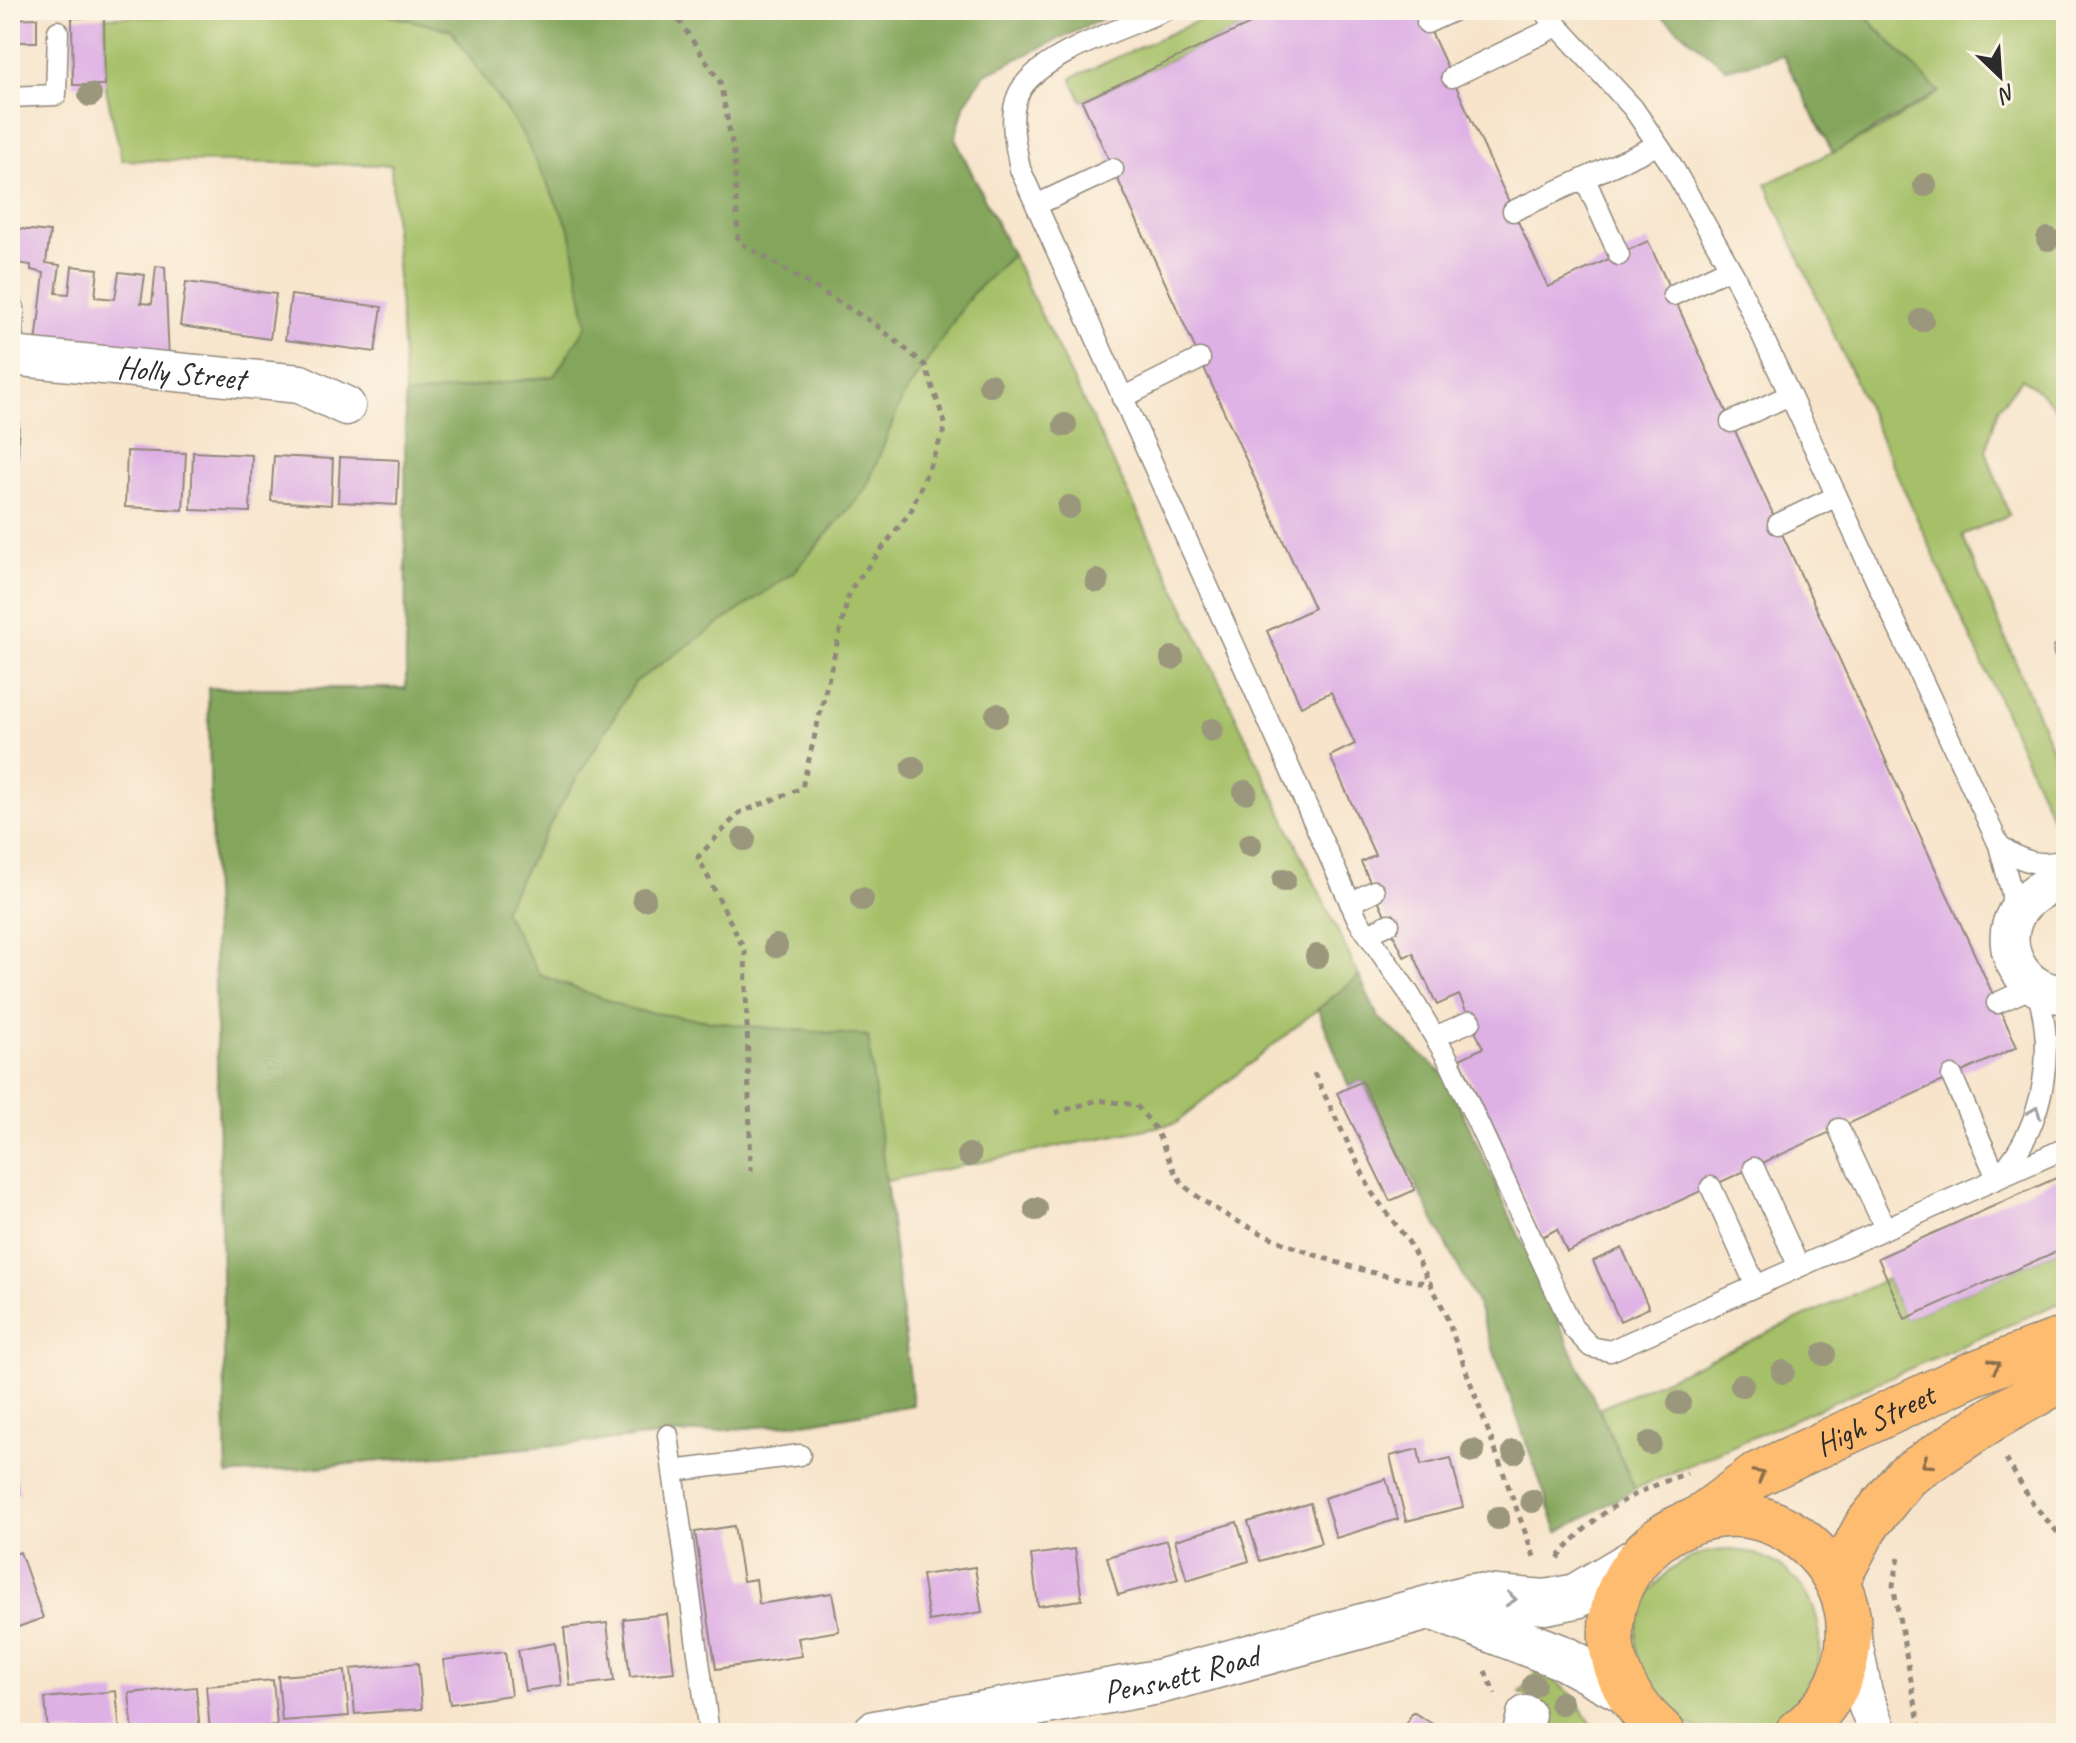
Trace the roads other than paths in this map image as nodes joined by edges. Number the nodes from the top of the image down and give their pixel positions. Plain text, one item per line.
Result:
1 (1166, 10) edge
2 (1455, 10) edge
3 (1543, 10) edge
4 (1427, 23) dead end
5 (1558, 26) junction
6 (58, 31) dead end
7 (1452, 77) dead end
8 (10, 97) edge
9 (1658, 145) junction
10 (1113, 169) dead end
11 (1585, 179) junction
12 (1036, 205) junction
13 (1513, 211) dead end
14 (1619, 255) dead end
15 (1730, 268) junction
16 (1673, 295) dead end
17 (14, 308) dead end
18 (11, 356) edge
19 (1200, 359) dead end
20 (1790, 395) junction
21 (1122, 398) junction
22 (346, 406) dead end
23 (1731, 422) dead end
24 (1837, 496) junction
25 (1778, 524) dead end
26 (1999, 845) junction
27 (2066, 859) edge
28 (2058, 883) edge
29 (1374, 891) dead end
30 (1350, 903) junction
31 (1389, 924) dead end
32 (2009, 932) junction
33 (1368, 934) junction
34 (2050, 990) edge
35 (1997, 1003) dead end
36 (1471, 1021) dead end
37 (1435, 1037) junction
38 (1952, 1076) dead end
39 (1839, 1129) dead end
40 (2066, 1148) edge
41 (1754, 1168) dead end
42 (1997, 1178) junction
43 (1711, 1187) dead end
44 (1885, 1228) junction
45 (1799, 1267) junction
46 (1756, 1286) junction
47 (2066, 1338) edge
48 (2066, 1377) edge
49 (668, 1435) dead end
50 (800, 1455) dead end
51 (673, 1471) junction
52 (1696, 1520) junction
53 (1635, 1561) junction
54 (1842, 1596) junction
55 (1436, 1609) junction
56 (1641, 1717) edge
57 (709, 1733) edge
58 (875, 1733) edge
59 (1797, 1733) edge
60 (1878, 1733) edge

1 - 12 lane
2 - 4 lane
3 - 5 lane
5 - 7 lane
5 - 9 lane
6 - 8 lane
9 - 11 lane
9 - 15 lane
10 - 12 lane
11 - 13 lane
11 - 14 lane
12 - 21 lane
15 - 16 lane
15 - 20 lane
17 - 18 lane
18 - 22 street, Holly Street
19 - 21 lane
20 - 23 lane
20 - 24 lane
21 - 30 lane
24 - 25 lane
24 - 26 lane
26 - 27 lane
26 - 32 lane
28 - 32 street
29 - 30 lane
30 - 33 lane
31 - 33 lane
32 - 34 street
33 - 37 lane
34 - 35 lane
42 -> 34 lane
36 - 37 lane
37 - 46 lane
38 - 42 lane
39 - 44 lane
40 - 42 lane
41 - 45 lane
42 - 44 lane
43 - 46 lane
44 - 45 lane
45 - 46 lane
52 -> 47 main road, High Street
48 -> 54 main road, High Street
49 - 51 lane
50 - 51 lane
51 - 57 lane
52 - 53 main road
52 - 54 main road
55 -> 53 street, Pensnett Road
53 - 56 main road
54 - 59 main road
54 - 60 street
55 - 56 street
55 - 58 street, Pensnett Road

